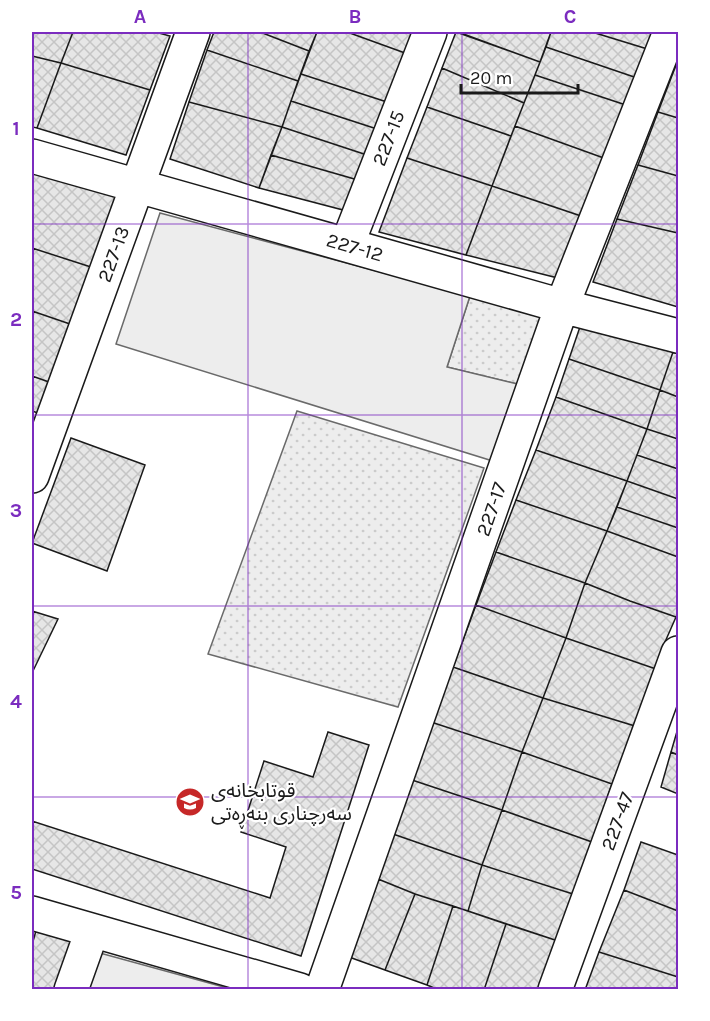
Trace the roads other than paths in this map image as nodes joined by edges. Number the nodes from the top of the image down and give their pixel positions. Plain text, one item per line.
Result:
1 (193, 32) edge
2 (430, 32) edge
3 (670, 32) edge
4 (32, 156) edge
5 (138, 187) junction
6 (347, 245) junction
7 (562, 306) junction
8 (678, 336) edge
9 (32, 476) edge
10 (678, 653) edge
11 (32, 913) edge
12 (92, 931) junction
13 (71, 990) edge
14 (300, 990) edge
15 (322, 990) edge
16 (555, 990) edge

1 - 5 street, 227-13
2 - 6 street, 227-15
3 - 7 street, 227-17
4 - 5 street, 227-12
5 - 6 street, 227-12
5 - 9 street, 227-13
6 - 7 street, 227-12
7 - 8 street, 227-12
7 - 15 street, 227-17
10 - 16 street, 227-47
11 - 12 street
12 - 13 street
12 - 14 street

